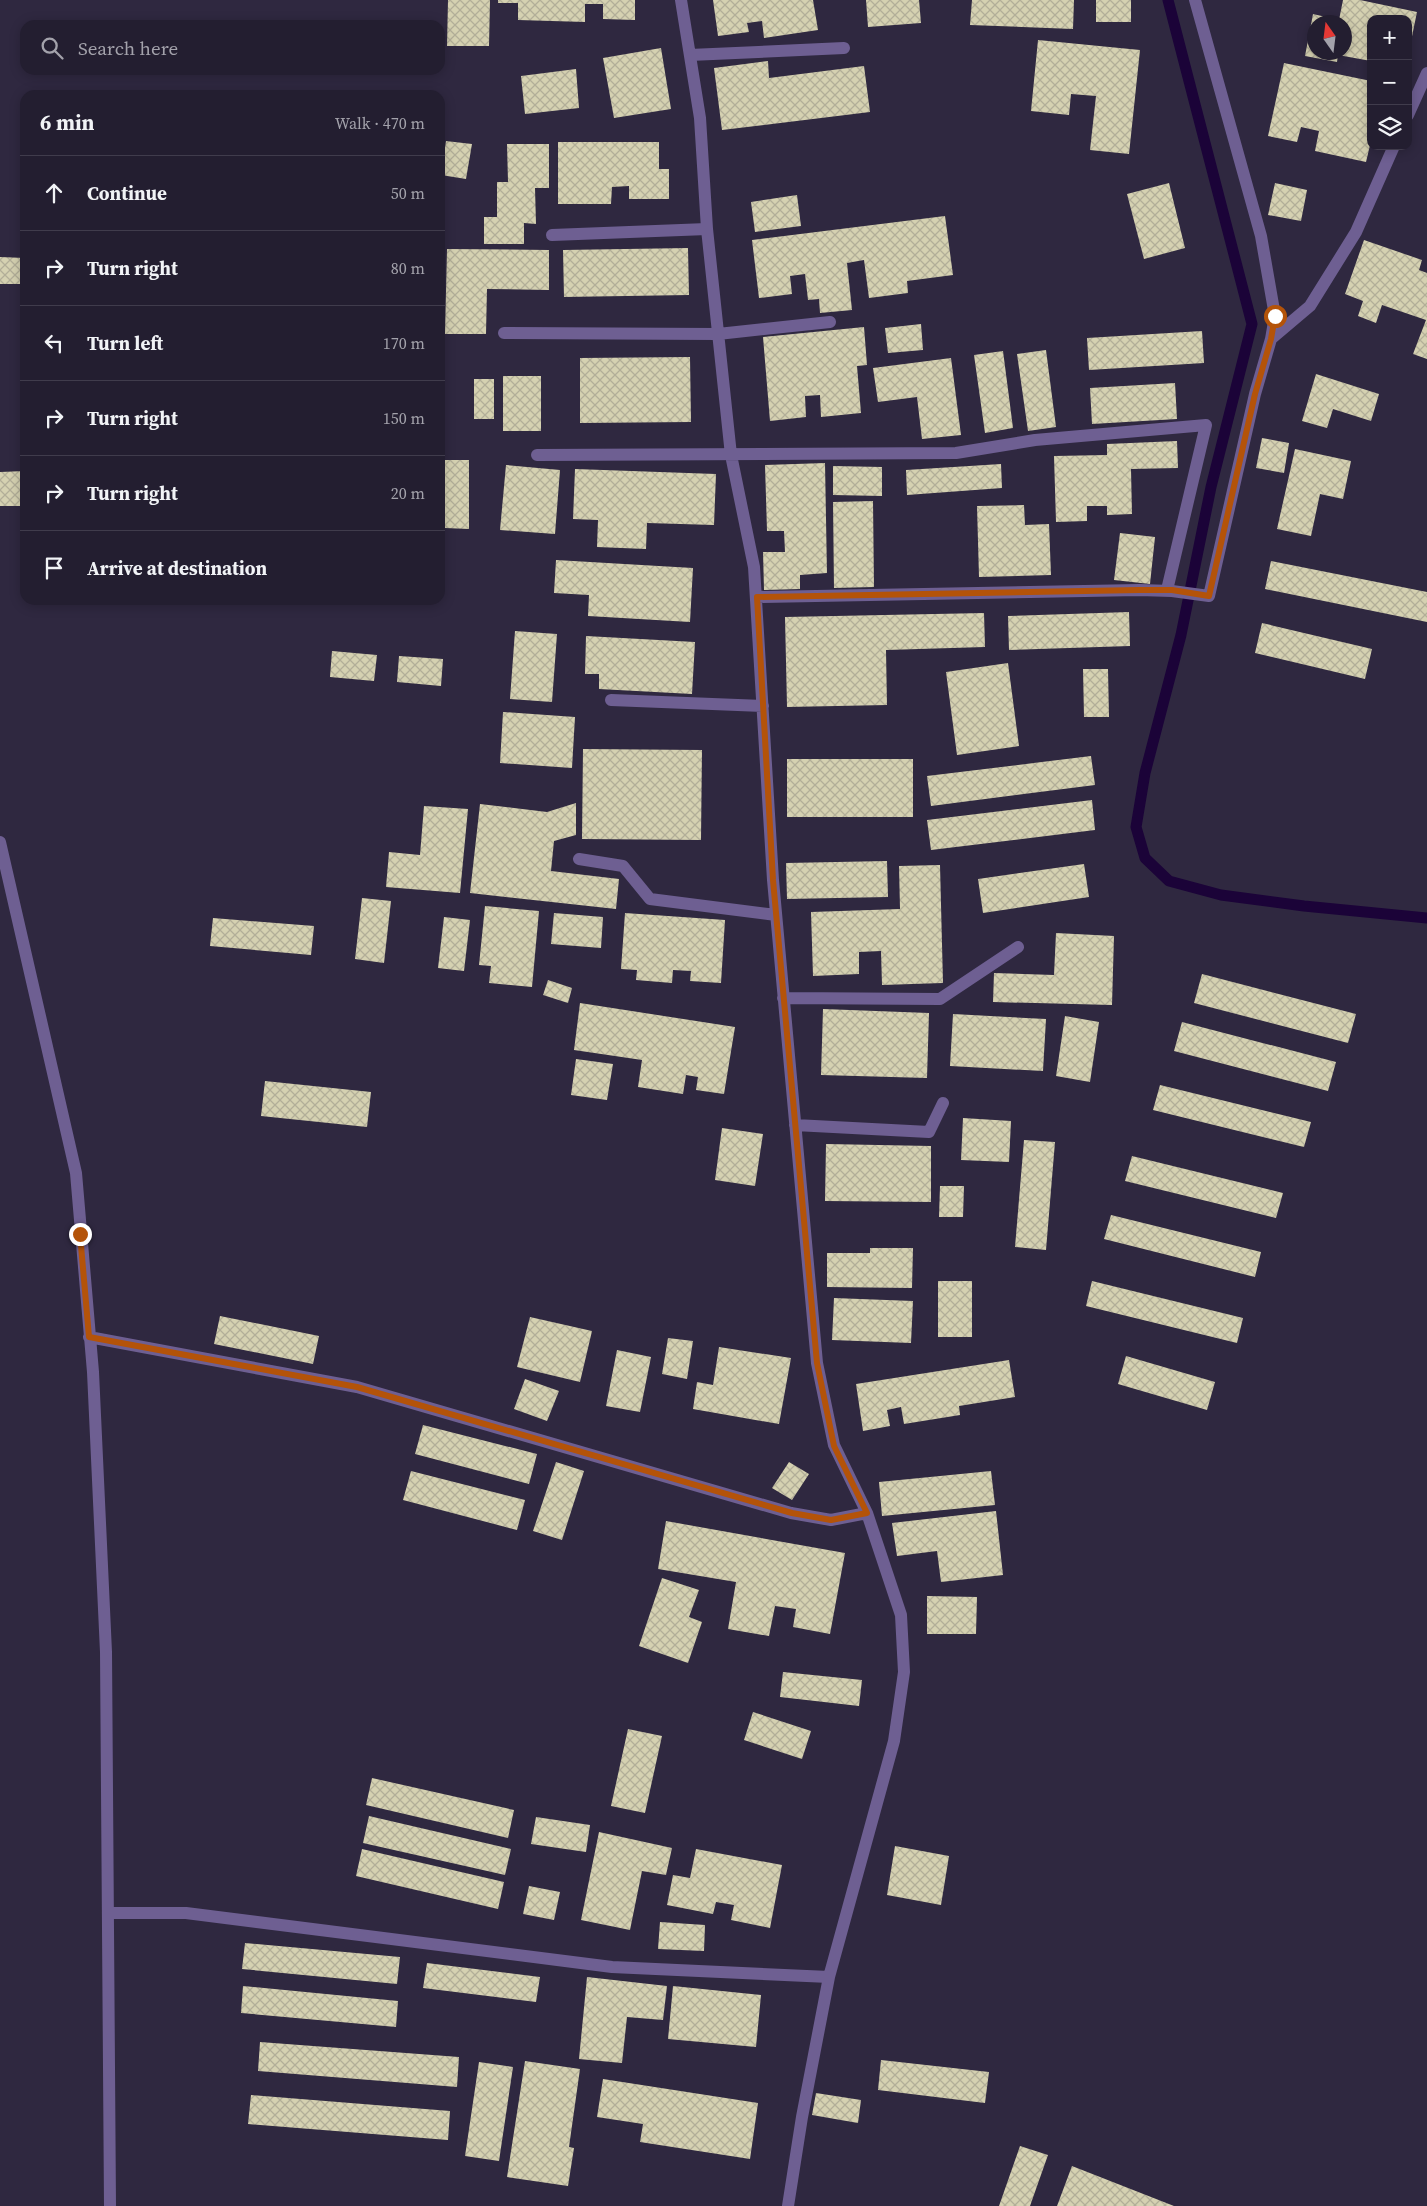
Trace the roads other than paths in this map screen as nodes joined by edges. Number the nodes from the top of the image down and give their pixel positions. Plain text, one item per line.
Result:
1 (682, 0) edge
2 (1195, 0) edge
3 (844, 48) dead end
4 (690, 55) junction
5 (1427, 73) edge
6 (1412, 106) edge
7 (1392, 150) edge
8 (707, 229) junction
9 (552, 235) dead end
10 (830, 322) dead end
11 (504, 333) dead end
12 (718, 334) junction
13 (1271, 339) junction
14 (537, 454) dead end
15 (731, 455) junction
16 (1170, 590) junction
17 (757, 597) junction
18 (610, 700) dead end
19 (763, 706) junction
20 (0, 842) edge
21 (579, 860) dead end
22 (776, 915) junction
23 (1018, 947) dead end
24 (783, 998) junction
25 (944, 1103) dead end
26 (795, 1125) junction
27 (89, 1337) junction
28 (867, 1513) junction
29 (109, 1912) junction
30 (829, 1976) junction
31 (110, 2206) edge
32 (788, 2206) edge

1 - 4 street
2 - 13 street
3 - 4 street
4 - 8 street
5 - 6 street
7 - 13 street
8 - 9 street
8 - 12 street
10 - 12 street
11 - 12 street
12 - 15 street
13 - 16 street
14 - 15 street
15 - 16 street
15 - 17 street
16 - 17 street
17 - 19 street
18 - 19 street
19 - 22 street
20 - 27 street
21 - 22 street
22 - 24 street
23 - 24 street
24 - 26 street
25 - 26 street
26 - 28 street
27 - 28 street
27 - 29 street
28 - 30 street
29 - 30 street
29 - 31 street
30 - 32 street

